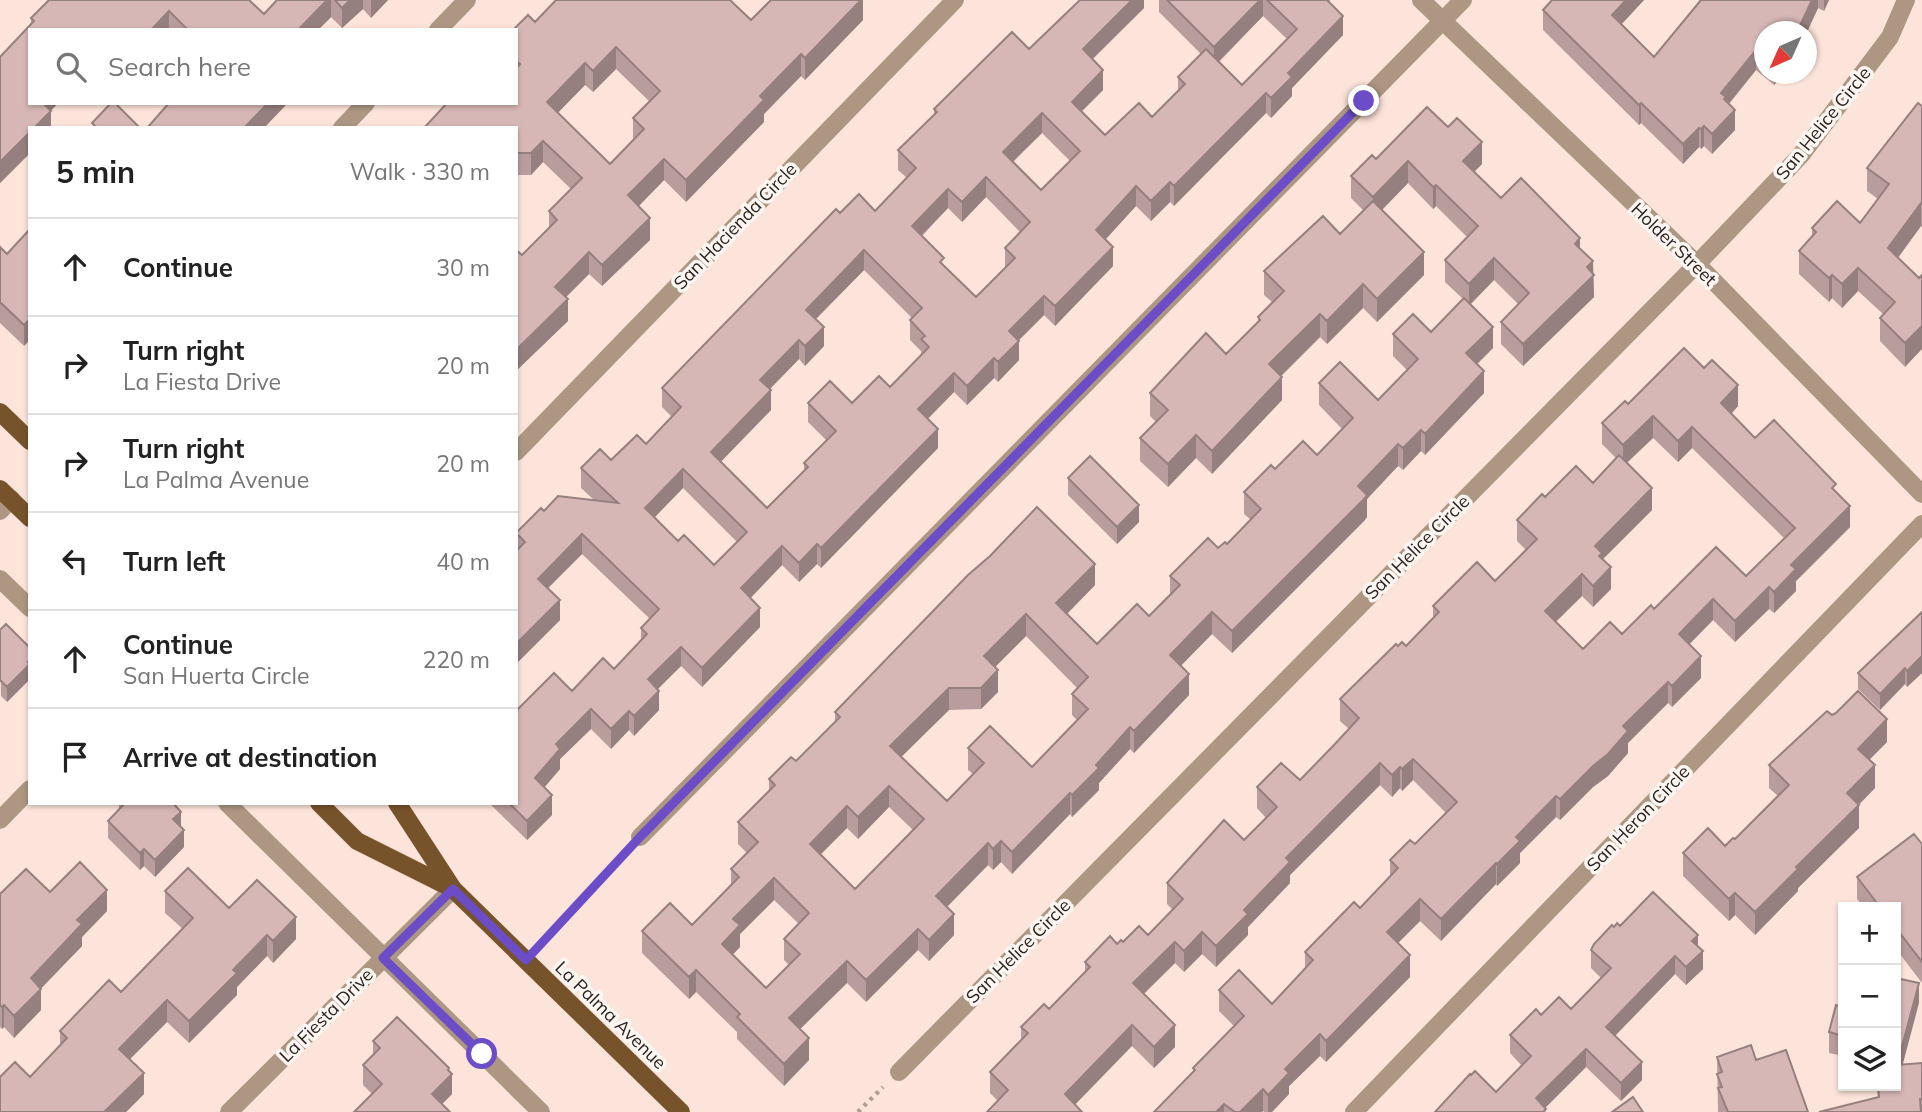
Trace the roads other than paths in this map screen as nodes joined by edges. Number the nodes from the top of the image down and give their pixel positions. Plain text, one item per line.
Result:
1 (467, 0) edge
2 (955, 0) edge
3 (1421, 0) edge
4 (1463, 0) edge
5 (1906, 0) edge
6 (1443, 21) junction
7 (440, 28) edge
8 (364, 105) edge
9 (344, 126) edge
10 (1697, 264) junction
11 (0, 412) edge
12 (28, 439) edge
13 (518, 450) edge
14 (1922, 494) edge
15 (4, 500) edge
16 (28, 517) edge
17 (1922, 524) edge
18 (0, 579) edge
19 (28, 606) edge
20 (28, 791) edge
21 (229, 805) edge
22 (320, 805) edge
23 (398, 805) edge
24 (0, 820) edge
25 (640, 837) road end
26 (453, 889) junction
27 (383, 958) junction
28 (899, 1072) road end
29 (229, 1112) edge
30 (541, 1112) edge
31 (681, 1112) edge
32 (1354, 1112) edge

1 - 7 street
2 - 13 street, San Hacienda Circle
3 - 6 street, Holder Street
4 - 6 street
5 - 10 street, San Helice Circle
6 - 10 street, Holder Street
6 - 25 street
8 - 9 street
10 - 14 street, Holder Street
10 - 28 street, San Helice Circle
11 - 12 main road
15 - 16 main road
17 - 32 street, San Heron Circle
18 - 19 street
20 - 24 street
21 - 27 street
22 - 26 main road, La Palma Avenue
23 - 26 main road, La Palma Avenue
26 - 27 street, La Fiesta Drive
26 - 31 main road, La Palma Avenue
27 - 29 street, La Fiesta Drive
27 - 30 street

